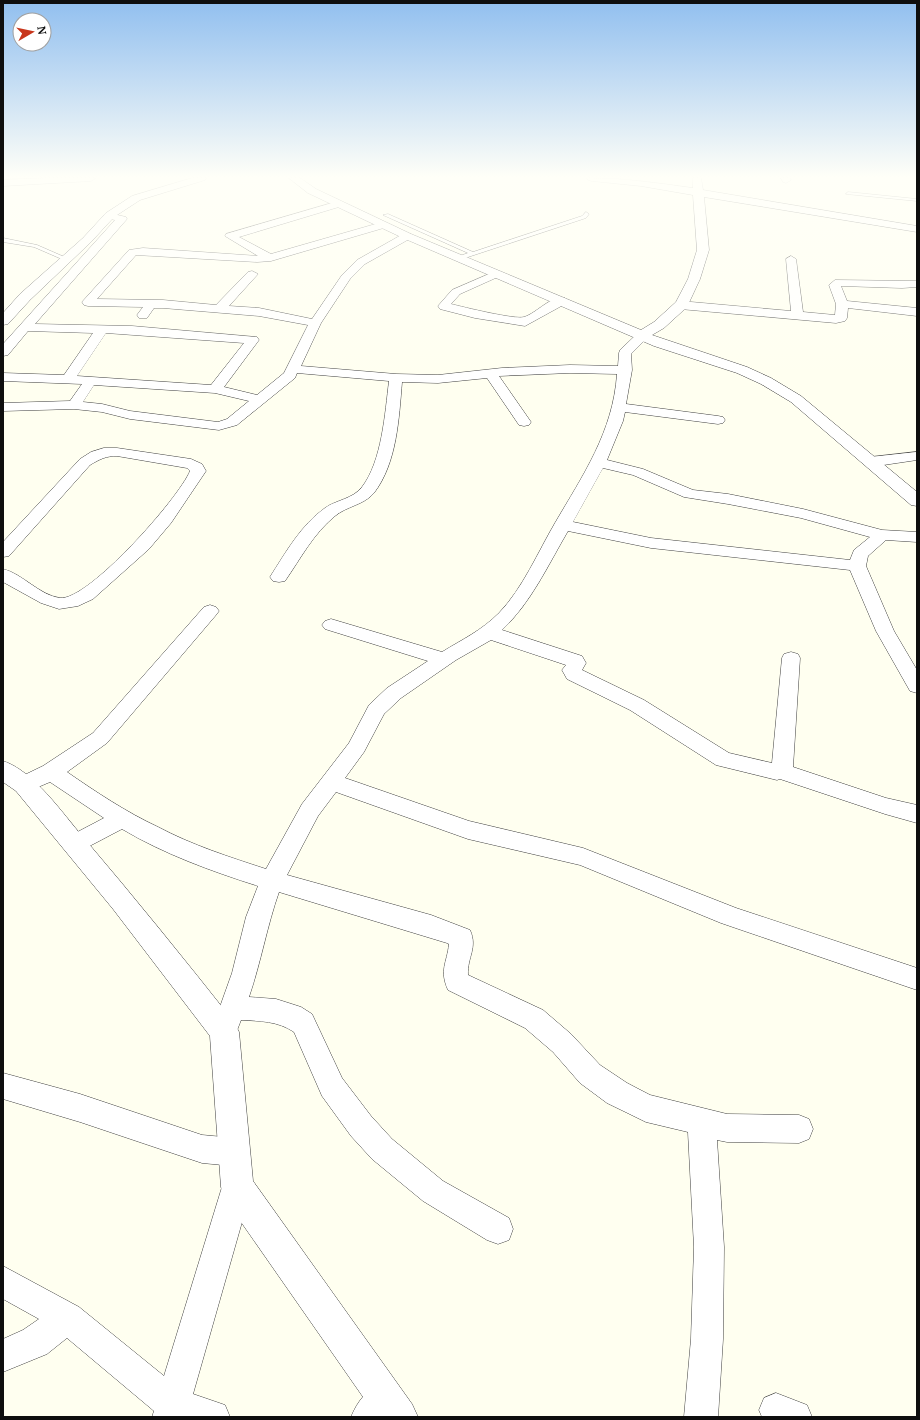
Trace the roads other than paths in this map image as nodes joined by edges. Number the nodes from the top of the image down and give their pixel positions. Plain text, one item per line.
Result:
1 (26, 244) edge
2 (83, 244) edge
3 (98, 244) edge
4 (245, 244) edge
5 (319, 244) edge
6 (342, 244) edge
7 (392, 244) edge
8 (427, 244) edge
9 (452, 244) edge
10 (488, 244) edge
11 (503, 244) edge
12 (702, 244) edge
13 (474, 252) junction
14 (271, 258) junction
15 (368, 258) junction
16 (459, 258) junction
17 (66, 259) junction
18 (791, 259) dead end
19 (252, 274) dead end
20 (496, 274) junction
21 (917, 284) edge
22 (561, 301) junction
23 (151, 304) junction
24 (842, 304) junction
25 (680, 305) junction
26 (219, 309) junction
27 (917, 312) edge
28 (276, 315) junction
29 (797, 316) junction
30 (3, 321) edge
31 (315, 323) junction
32 (25, 327) junction
33 (102, 328) junction
34 (132, 330) junction
35 (642, 336) junction
36 (253, 340) junction
37 (3, 352) edge
38 (292, 369) junction
39 (625, 370) junction
40 (491, 373) junction
41 (3, 378) edge
42 (396, 378) junction
43 (68, 379) junction
44 (91, 380) junction
45 (215, 389) junction
46 (261, 400) junction
47 (74, 405) junction
48 (3, 407) edge
49 (619, 408) junction
50 (718, 420) dead end
51 (524, 422) dead end
52 (917, 456) edge
53 (599, 462) junction
54 (870, 462) junction
55 (917, 501) edge
56 (562, 525) junction
57 (882, 535) junction
58 (917, 537) edge
59 (3, 552) edge
60 (857, 566) junction
61 (3, 574) edge
62 (279, 578) dead end
63 (210, 611) dead end
64 (331, 625) dead end
65 (488, 632) junction
66 (791, 658) dead end
67 (444, 659) junction
68 (917, 686) edge
69 (781, 771) junction
70 (51, 772) junction
71 (14, 777) edge
72 (332, 782) junction
73 (917, 814) edge
74 (122, 818) junction
75 (74, 844) junction
76 (272, 880) junction
77 (917, 979) edge
78 (228, 1020) junction
79 (3, 1086) edge
80 (702, 1122) junction
81 (798, 1129) dead end
82 (234, 1152) junction
83 (237, 1187) junction
84 (498, 1229) dead end
85 (3, 1282) edge
86 (68, 1318) junction
87 (3, 1356) edge
88 (171, 1411) edge
89 (384, 1411) edge
90 (213, 1417) edge
91 (700, 1417) edge

1 - 17 lane
2 - 17 street
3 - 32 street
4 - 14 street
5 - 14 street
6 - 15 street
7 - 15 street
8 - 16 street
9 - 13 lane
10 - 13 lane
11 - 13 lane
12 - 25 street
13 - 16 lane
14 - 23 street
15 - 31 street
16 - 20 street
17 - 30 street
18 - 29 street
19 - 26 street
20 - 22 street
20 - 22 street
21 - 24 street
22 - 35 street
23 - 26 street
23 - 34 street
24 - 27 street
24 - 29 street
25 - 29 street
25 - 35 street
26 - 28 street
28 - 31 street
28 - 36 street
31 - 38 street
32 - 33 street
32 - 37 street
33 - 34 street
33 - 43 street
34 - 36 street
35 - 39 street
35 - 54 street
36 - 45 street
38 - 42 street
38 - 46 street
39 - 40 street
39 - 49 street
40 - 42 street
40 - 51 street
41 - 43 street
42 - 62 street
43 - 44 street
44 - 45 street
44 - 47 street
45 - 46 street
46 - 47 street
47 - 48 street
49 - 50 street
49 - 53 street
52 - 54 street
53 - 56 street
53 - 57 street
54 - 55 street
56 - 60 street
56 - 65 street
57 - 58 street
57 - 60 street
59 - 61 street
60 - 68 street
63 - 70 street
64 - 67 street
65 - 67 street
65 - 69 street
66 - 69 street
67 - 72 street
69 - 73 street
70 - 71 street
70 - 74 street
71 - 75 street
72 - 76 street
72 - 77 street
74 - 75 street
74 - 76 street
75 - 78 street
76 - 78 street
76 - 80 street
78 - 82 street
78 - 84 street
79 - 82 street
80 - 81 street
80 - 91 street
82 - 83 street
83 - 88 street
83 - 89 street
85 - 86 street
86 - 87 street
86 - 88 street
88 - 90 street

